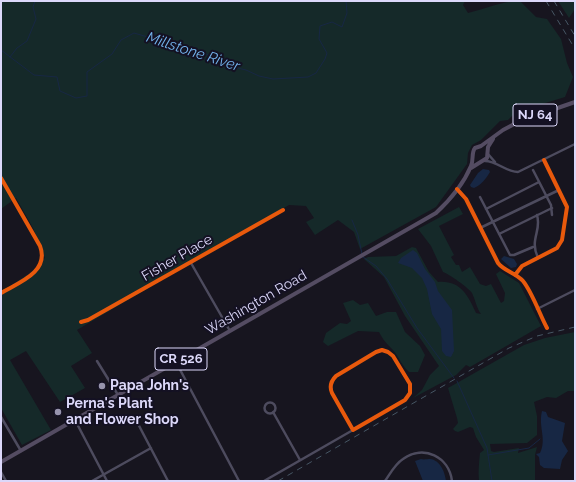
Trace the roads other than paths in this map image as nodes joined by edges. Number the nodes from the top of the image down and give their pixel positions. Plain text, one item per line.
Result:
1 (575, 102) edge
2 (497, 134) junction
3 (575, 144) edge
4 (481, 146) junction
5 (488, 152) junction
6 (473, 157) junction
7 (544, 160) junction
8 (483, 161) junction
9 (495, 163) junction
10 (533, 170) dead end
11 (468, 172) junction
12 (1, 178) edge
13 (539, 182) junction
14 (457, 189) junction
15 (559, 190) junction
16 (480, 196) dead end
17 (546, 196) junction
18 (552, 208) junction
19 (486, 209) junction
20 (283, 210) dead end
21 (537, 215) junction
22 (552, 215) dead end
23 (493, 221) junction
24 (480, 228) junction
25 (499, 234) junction
26 (533, 247) junction
27 (538, 258) junction
28 (191, 263) junction
29 (515, 275) junction
30 (575, 290) edge
31 (1, 293) edge
32 (537, 309) junction
33 (80, 322) dead end
34 (546, 328) dead end
35 (230, 331) junction
36 (97, 361) dead end
37 (176, 362) junction
38 (118, 395) junction
39 (273, 412) junction
40 (1, 417) edge
41 (75, 420) junction
42 (136, 420) dead end
43 (353, 430) junction
44 (151, 448) junction
45 (21, 451) junction
46 (300, 460) junction
47 (1, 462) edge
48 (1, 472) edge
49 (104, 474) junction
50 (6, 481) edge
51 (92, 481) edge
52 (107, 481) edge
53 (168, 481) edge
54 (239, 481) edge
55 (264, 481) edge
56 (385, 481) edge
57 (452, 481) edge

1 - 2 main road, NJ 64
2 - 4 main road, NJ 64
2 - 5 main road, NJ 64
3 - 7 street
4 - 5 main road
4 - 6 main road, Washington Road / CR 526
5 - 8 main road, Washington Road / CR 526
5 - 9 street
6 - 8 main road
6 - 11 main road, Washington Road / CR 526
7 - 9 street
7 - 15 street
8 - 9 street
8 - 11 main road, Washington Road / CR 526
10 - 13 street
11 - 14 main road, Washington Road / CR 526
12 - 31 street
13 - 17 street
13 - 19 street
14 - 24 street
14 - 35 main road, Washington Road / CR 526
15 - 17 street
15 - 27 street
16 - 19 street
17 - 18 street
17 - 23 street
18 - 21 street
18 - 22 street
19 - 23 street
20 - 28 street, Fisher Place
21 - 25 street
21 - 26 street
23 - 24 street
23 - 25 street
24 - 29 street
25 - 26 street
26 - 27 street
27 - 29 street
28 - 33 street, Fisher Place
28 - 35 street
29 - 32 street
30 - 32 street
32 - 34 street
35 - 37 main road, Washington Road / CR 526
36 - 38 street
37 - 38 main road, Washington Road / CR 526
37 - 54 street
38 - 41 main road, Washington Road / CR 526
39 - 39 street
39 - 46 street
40 - 45 street
41 - 45 main road, Washington Road / CR 526
41 - 49 street
42 - 44 street
43 - 43 street
43 - 46 street
44 - 49 street
44 - 53 street
45 - 47 main road, Washington Road / CR 526
46 - 55 street
48 - 50 street
49 - 51 street
49 - 52 street
56 - 57 street

